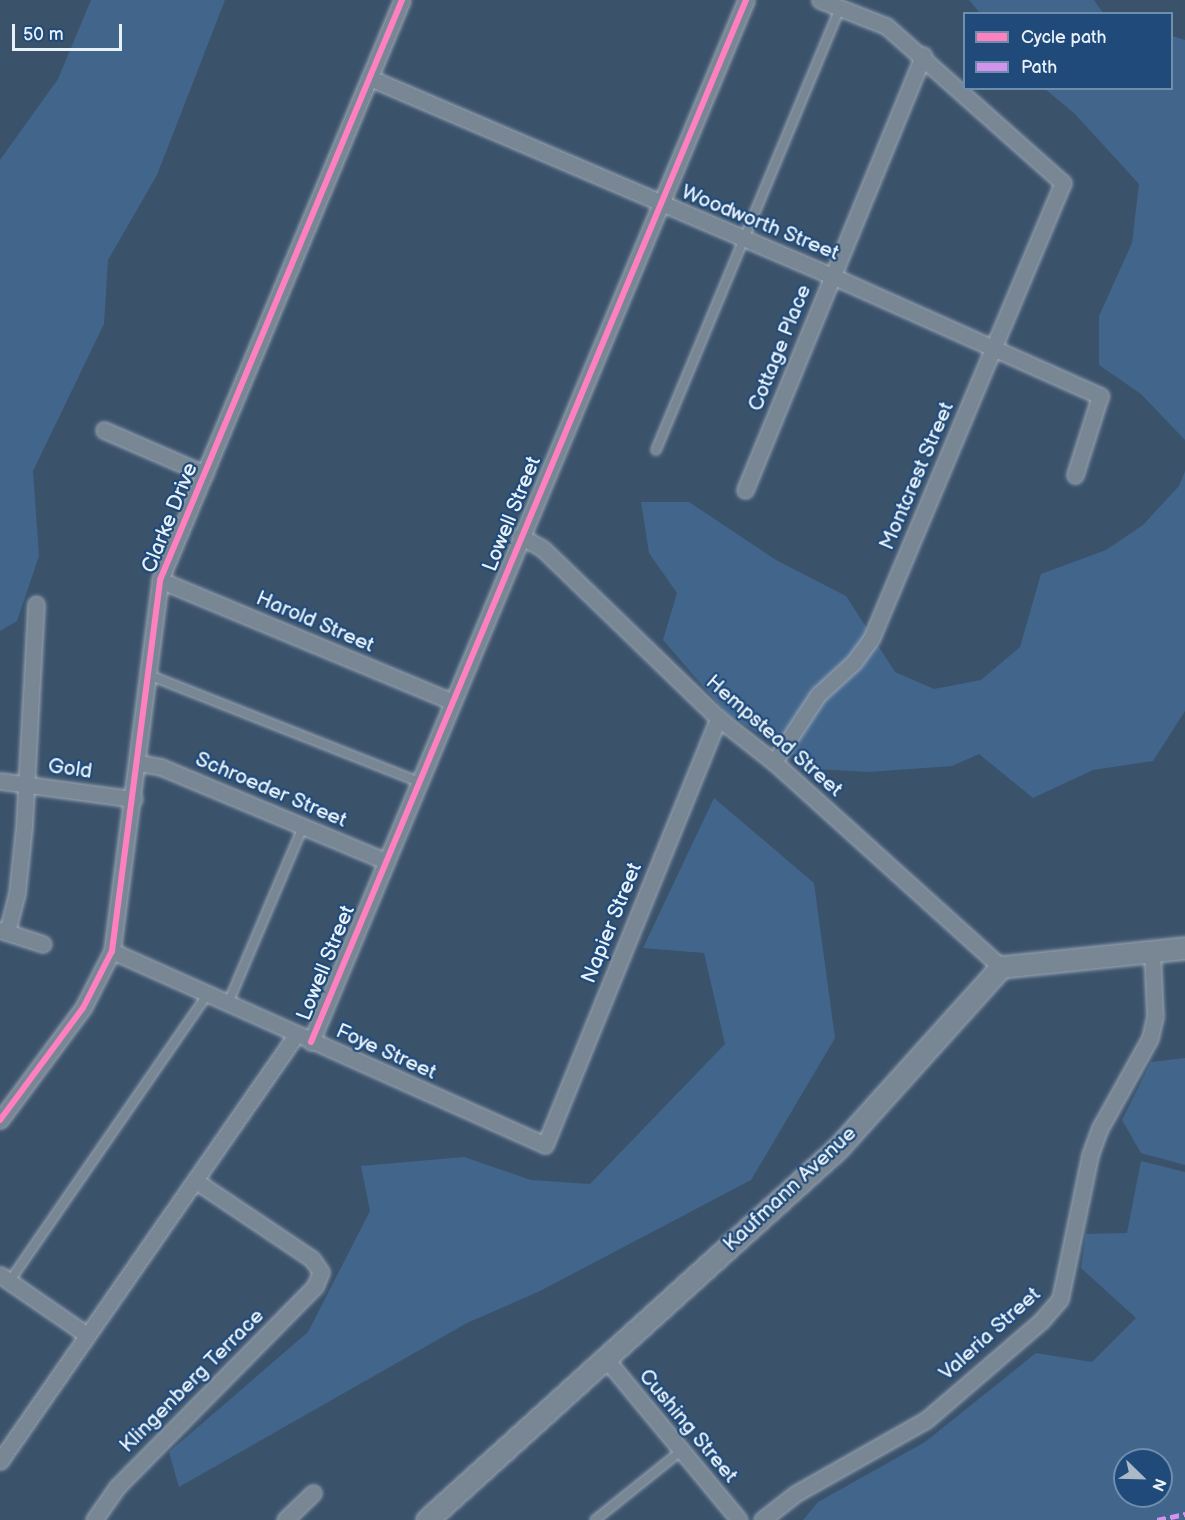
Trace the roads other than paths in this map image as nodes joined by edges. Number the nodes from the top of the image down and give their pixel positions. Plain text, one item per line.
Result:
1 (402, 0) edge
2 (746, 0) edge
3 (820, 0) edge
4 (840, 8) junction
5 (923, 55) junction
6 (369, 78) junction
7 (659, 205) junction
8 (744, 240) junction
9 (832, 276) junction
10 (993, 347) junction
11 (104, 430) dead end
12 (656, 450) dead end
13 (205, 474) junction
14 (1075, 475) dead end
15 (745, 490) dead end
16 (520, 536) junction
17 (160, 580) junction
18 (36, 604) dead end
19 (149, 675) junction
20 (453, 702) junction
21 (718, 718) junction
22 (774, 762) junction
23 (139, 763) junction
24 (0, 781) edge
25 (419, 782) junction
26 (24, 784) junction
27 (134, 799) junction
28 (303, 827) junction
29 (386, 861) junction
30 (4, 931) edge
31 (43, 944) dead end
32 (1185, 948) edge
33 (112, 951) junction
34 (1152, 952) junction
35 (1000, 967) junction
36 (209, 991) junction
37 (229, 1001) junction
38 (296, 1035) junction
39 (311, 1042) junction
40 (0, 1120) edge
41 (545, 1145) joint
42 (196, 1181) junction
43 (5, 1279) edge
44 (87, 1335) junction
45 (605, 1358) junction
46 (681, 1451) junction
47 (0, 1461) edge
48 (313, 1493) dead end
49 (94, 1520) edge
50 (285, 1520) edge
51 (427, 1520) edge
52 (595, 1520) edge
53 (740, 1520) edge
54 (762, 1520) edge

1 - 6 street, Clarke Drive
2 - 7 street, Lowell Street
3 - 4 street
4 - 5 street
4 - 8 lane
5 - 9 street, Cottage Place
5 - 10 street, Montcrest Street
6 - 7 street, Woodworth Street
6 - 13 street, Clarke Drive
7 - 8 street, Woodworth Street
7 - 16 street, Lowell Street
8 - 9 street, Woodworth Street
8 - 12 lane
9 - 10 street, Woodworth Street
9 - 15 street, Cottage Place
10 - 14 street, Woodworth Street
10 - 22 street, Montcrest Street
11 - 13 street
13 - 17 street, Clarke Drive
16 - 20 street, Lowell Street
16 - 21 street, Hempstead Street
17 - 19 street, Clarke Drive
17 - 20 street, Harold Street
18 - 26 street
19 - 23 street, Clarke Drive
19 - 25 lane
20 - 25 street, Lowell Street
21 - 22 street, Hempstead Street
21 - 41 street, Napier Street
22 - 35 street, Hempstead Street
23 - 27 street, Clarke Drive
23 - 28 street, Schroeder Street
24 - 26 street, Gold
25 - 29 street, Lowell Street
26 - 27 street, Gold
26 - 30 street
27 - 33 street, Clarke Drive
28 - 29 street, Schroeder Street
28 - 37 lane
29 - 39 street, Lowell Street
30 - 31 street
32 - 34 main road
33 - 36 street, Foye Street
33 - 40 street, Clarke Drive
34 - 35 main road
34 - 54 street, Valeria Street
35 - 45 main road, Kaufmann Avenue
36 - 37 street, Foye Street
36 - 43 lane
37 - 38 street, Foye Street
38 - 39 street, Foye Street
38 - 42 street, Lowell Street
39 - 41 street, Foye Street
42 - 44 street, Lowell Street
42 - 49 street, Klingenberg Terrace
43 - 44 street
44 - 47 street, Lowell Street
45 - 46 street, Cushing Street
45 - 51 main road, Kaufmann Avenue
46 - 52 lane
46 - 53 street, Cushing Street
48 - 50 street

